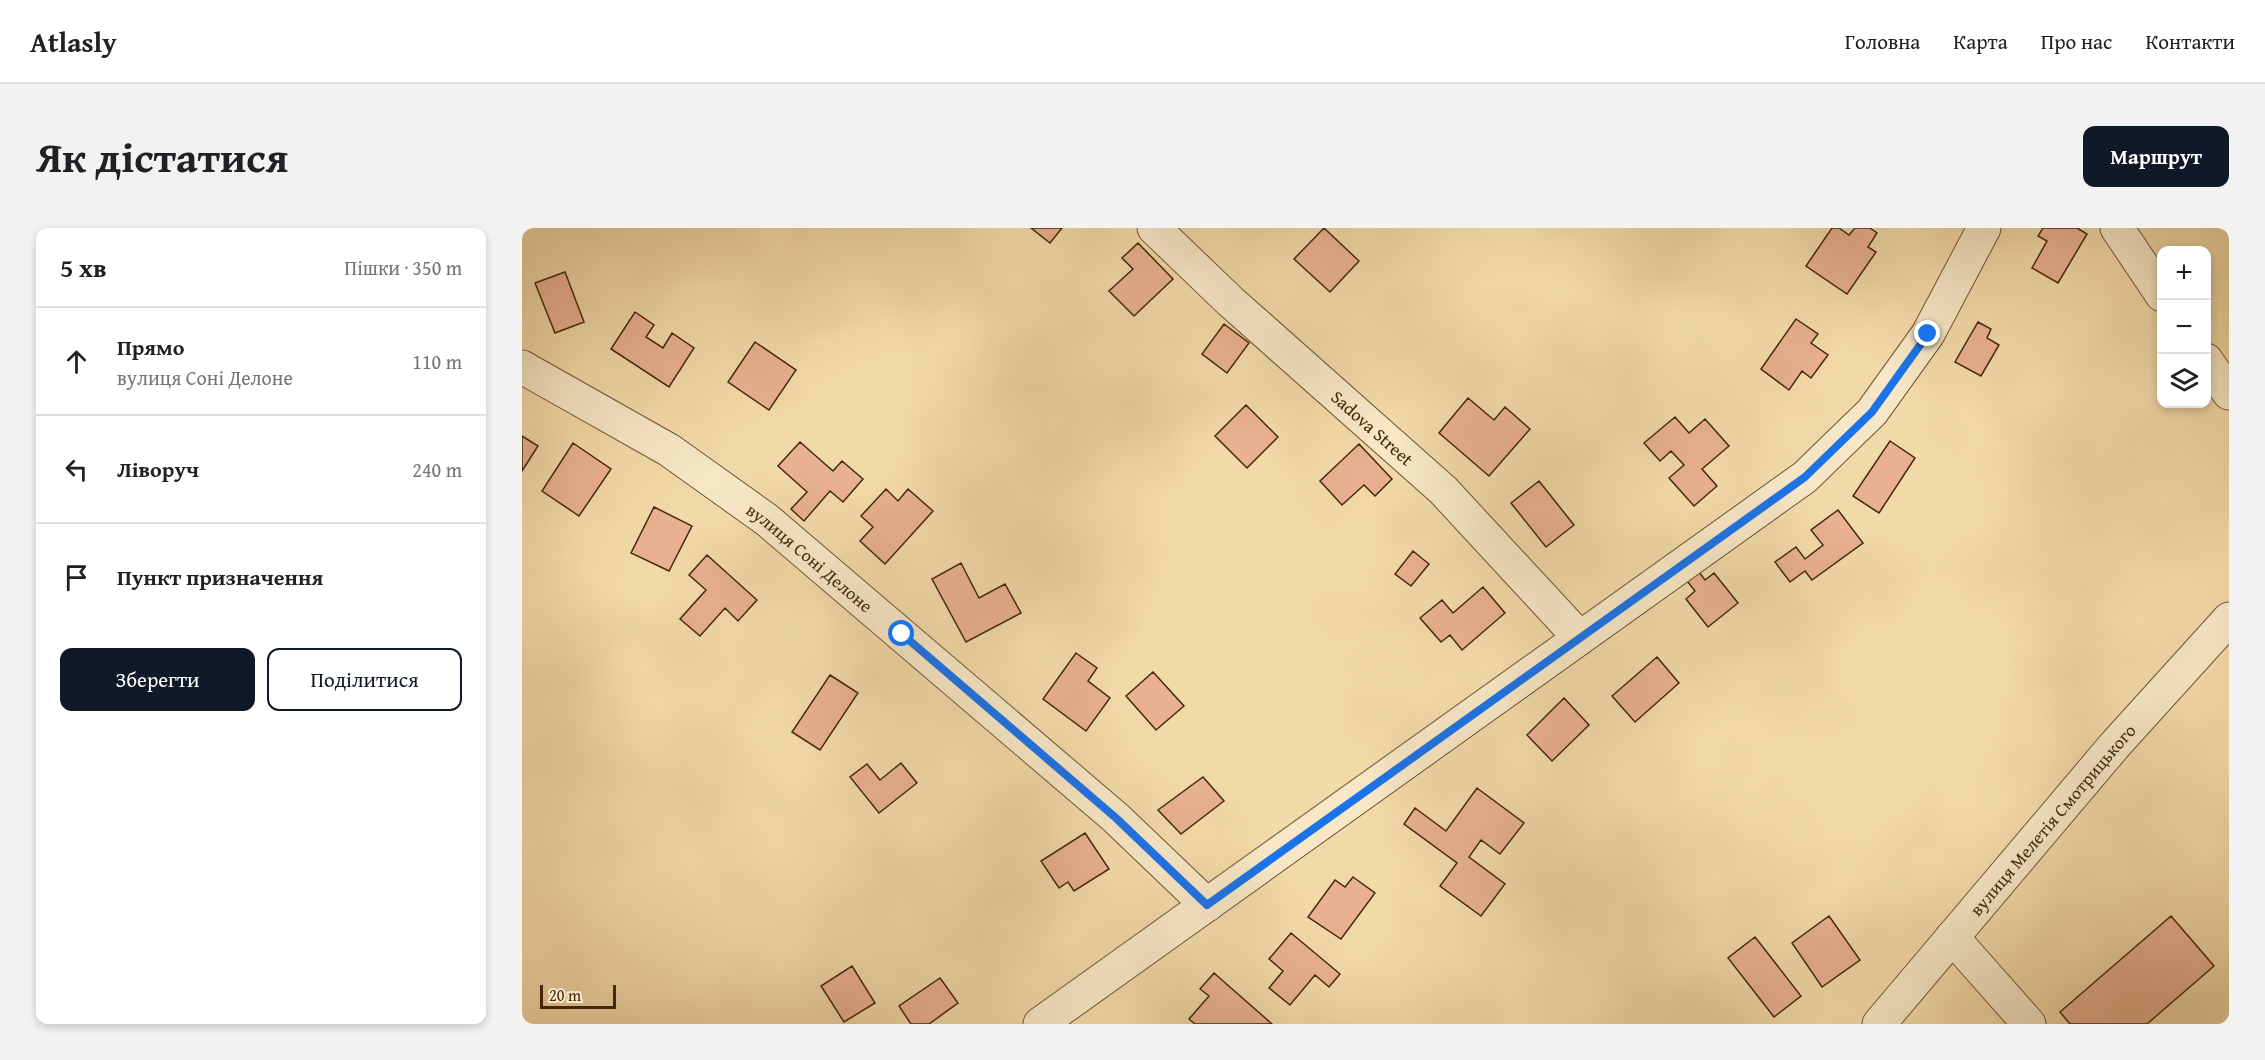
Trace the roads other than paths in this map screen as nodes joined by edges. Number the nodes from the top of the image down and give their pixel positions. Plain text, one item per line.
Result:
1 (1154, 228) edge
2 (1984, 228) edge
3 (2117, 228) edge
4 (2157, 287) edge
5 (522, 367) edge
6 (2211, 367) edge
7 (2229, 393) edge
8 (2229, 619) edge
9 (1579, 637) junction
10 (1207, 905) junction
11 (1952, 937) junction
12 (1040, 1024) edge
13 (1879, 1024) edge
14 (2029, 1024) edge

1 - 9 street, Sadova Street
2 - 9 street
3 - 4 street
5 - 10 street, вулиця Соні Делоне
6 - 7 street
8 - 11 street, вулиця Мелетія Смотрицького
9 - 10 street
10 - 12 street
11 - 13 street, вулиця Мелетія Смотрицького
11 - 14 street

